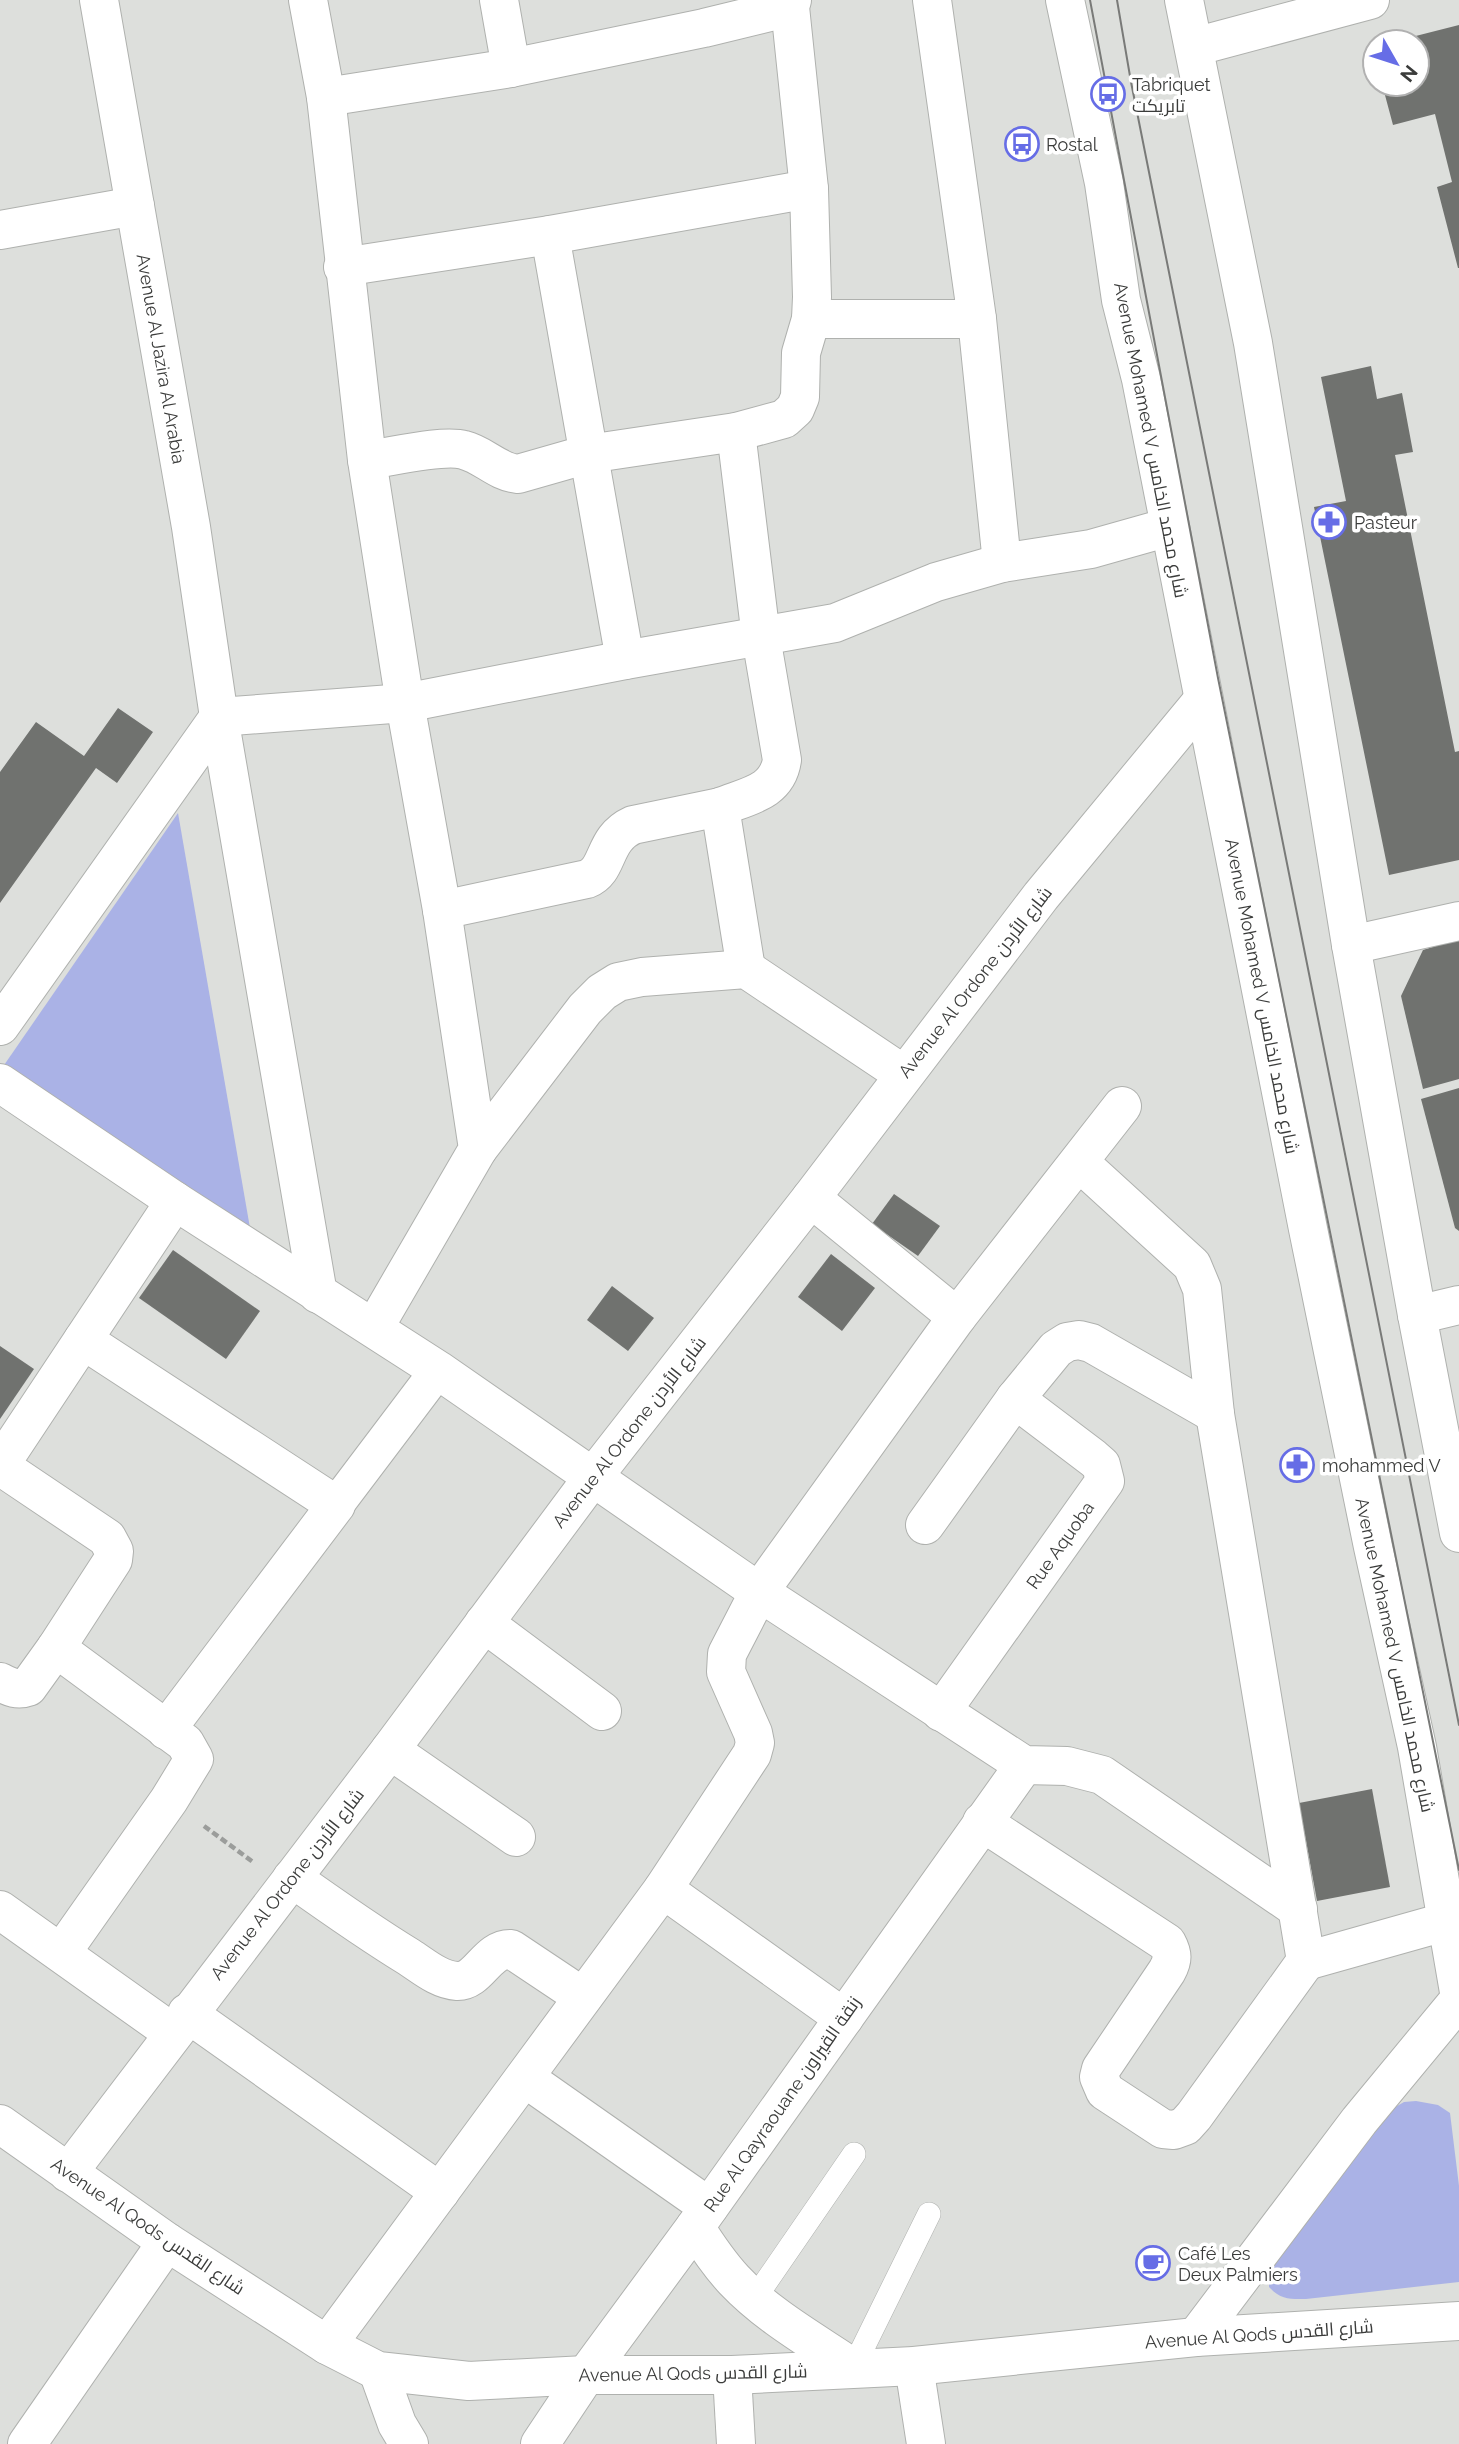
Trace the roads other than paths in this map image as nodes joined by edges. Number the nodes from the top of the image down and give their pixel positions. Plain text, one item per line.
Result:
1 (99, 0) edge
2 (308, 0) edge
3 (499, 0) edge
4 (932, 0) edge
5 (1065, 0) edge
6 (1184, 0) edge
7 (1370, 0) edge
8 (791, 3) edge
9 (702, 14) edge
10 (1194, 47) junction
11 (511, 68) junction
12 (326, 97) junction
13 (809, 189) junction
14 (135, 206) junction
15 (0, 230) edge
16 (550, 235) junction
17 (343, 267) junction
18 (976, 318) junction
19 (811, 319) junction
20 (736, 432) junction
21 (588, 454) junction
22 (367, 460) junction
23 (1169, 527) junction
24 (1002, 563) junction
25 (761, 637) junction
26 (625, 660) junction
27 (1203, 700) junction
28 (405, 702) junction
29 (219, 716) junction
30 (720, 807) junction
31 (442, 910) junction
32 (1459, 921) edge
33 (1352, 945) junction
34 (747, 969) junction
35 (0, 1026) edge
36 (903, 1074) junction
37 (0, 1083) edge
38 (1122, 1105) dead end
39 (478, 1149) junction
40 (1079, 1162) junction
41 (811, 1198) junction
42 (175, 1201) junction
43 (318, 1294) junction
44 (1459, 1305) edge
45 (1417, 1315) junction
46 (957, 1317) junction
47 (374, 1328) junction
48 (83, 1340) junction
49 (438, 1370) junction
50 (1014, 1399) junction
51 (1215, 1414) junction
52 (0, 1465) edge
53 (593, 1476) junction
54 (336, 1505) junction
55 (925, 1525) dead end
56 (1459, 1533) edge
57 (759, 1592) junction
58 (484, 1623) junction
59 (56, 1648) junction
60 (0, 1682) edge
61 (602, 1711) dead end
62 (941, 1712) junction
63 (166, 1730) junction
64 (390, 1750) junction
65 (1024, 1765) junction
66 (982, 1822) junction
67 (516, 1837) dead end
68 (288, 1882) junction
69 (663, 1889) junction
70 (1298, 1909) junction
71 (0, 1910) edge
72 (1448, 1921) junction
73 (62, 1952) junction
74 (1306, 1961) junction
75 (1459, 1992) edge
76 (583, 1997) junction
77 (1459, 2000) edge
78 (844, 2018) junction
79 (180, 2023) junction
80 (525, 2078) junction
81 (0, 2124) edge
82 (854, 2154) dead end
83 (68, 2173) junction
84 (440, 2192) junction
85 (929, 2214) dead end
86 (702, 2217) junction
87 (167, 2242) junction
88 (755, 2298) junction
89 (1459, 2321) edge
90 (1196, 2337) junction
91 (327, 2345) junction
92 (914, 2366) junction
93 (853, 2368) junction
94 (378, 2371) junction
95 (586, 2375) junction
96 (732, 2375) junction
97 (26, 2444) edge
98 (409, 2444) edge
99 (540, 2444) edge
100 (736, 2444) edge
101 (926, 2444) edge

1 - 14 street, Avenue Al Jazira Al Arabia
2 - 12 street
3 - 11 street
4 - 18 street
5 - 23 street, Avenue Mohamed V شارع محمد الخامس
6 - 10 street
7 - 10 street
8 - 9 street
8 - 13 street
9 - 11 street
10 - 33 street
11 - 12 street
12 - 17 street
13 - 16 street
13 - 19 street
14 - 15 street
14 - 29 street, Avenue Al Jazira Al Arabia
16 - 17 street
16 - 21 street
17 - 22 street
18 - 19 street
18 - 24 street
19 - 20 street
20 - 21 street
20 - 25 street
21 - 22 street
21 - 26 street
22 - 28 street
23 - 24 street
23 - 27 street, Avenue Mohamed V شارع محمد الخامس
24 - 25 street
25 - 26 street
25 - 30 street
26 - 28 street
27 - 36 street, Avenue Al Ordone شارع الأردن
27 - 72 street, Avenue Mohamed V شارع محمد الخامس
28 - 29 street
28 - 31 street
29 - 35 street
29 - 43 street, Avenue Al Jazira Al Arabia
30 - 31 street
30 - 34 street
31 - 39 street
32 - 33 street
33 - 45 street
34 - 36 street
34 - 39 street
36 - 41 street, Avenue Al Ordone شارع الأردن
37 - 42 street
38 - 40 street
39 - 47 street
40 - 46 street
40 - 51 street
41 - 46 street
41 - 53 street, Avenue Al Ordone شارع الأردن
42 - 43 street
42 - 48 street
43 - 47 street
44 - 45 street
45 - 56 street
46 - 57 street
47 - 49 street
48 - 52 street
48 - 54 street
49 - 53 street
49 - 54 street
50 - 51 street
50 - 55 street
50 - 62 street, Rue Aquoba
51 - 70 street
52 - 59 street
53 - 57 street
53 - 58 street, Avenue Al Ordone شارع الأردن
54 - 63 street
57 - 62 street
57 - 69 street
58 - 61 street
58 - 64 street, Avenue Al Ordone شارع الأردن
59 - 60 street
59 - 63 street
62 - 65 street
63 - 73 street
64 - 67 street
64 - 68 street, Avenue Al Ordone شارع الأردن
65 - 66 street, Rue Al Qayraouane زنقة القيراون
65 - 70 street
66 - 74 street
66 - 78 street, Rue Al Qayraouane زنقة القيراون
68 - 76 street
68 - 79 street, Avenue Al Ordone شارع الأردن
69 - 76 street
69 - 78 street
70 - 74 street
71 - 73 street
72 - 74 street
72 - 75 street, Avenue Mohamed V شارع محمد الخامس
73 - 79 street
76 - 80 street
77 - 90 street
78 - 86 street, Rue Al Qayraouane زنقة القيراون
79 - 83 street, Avenue Al Ordone شارع الأردن
79 - 84 street
80 - 84 street
80 - 86 street
81 - 83 street, Avenue Al Qods شارع القدس
82 - 88 lane
83 - 87 street, Avenue Al Qods شارع القدس
84 - 91 street
85 - 93 lane
86 - 88 street
86 - 95 street, Rue Al Qayraouane زنقة القيراون
87 - 91 street, Avenue Al Qods شارع القدس
87 - 97 street
88 - 93 street
89 - 90 street, Avenue Al Qods شارع القدس
90 - 92 street, Avenue Al Qods شارع القدس
91 - 94 street, Avenue Al Qods شارع القدس
92 - 93 street, Avenue Al Qods شارع القدس
92 - 101 street
93 - 96 street, Avenue Al Qods شارع القدس
94 - 95 street, Avenue Al Qods شارع القدس
94 - 98 street
95 - 96 street, Avenue Al Qods شارع القدس
95 - 99 street, Rue Al Qayraouane زنقة القيراون
96 - 100 street

